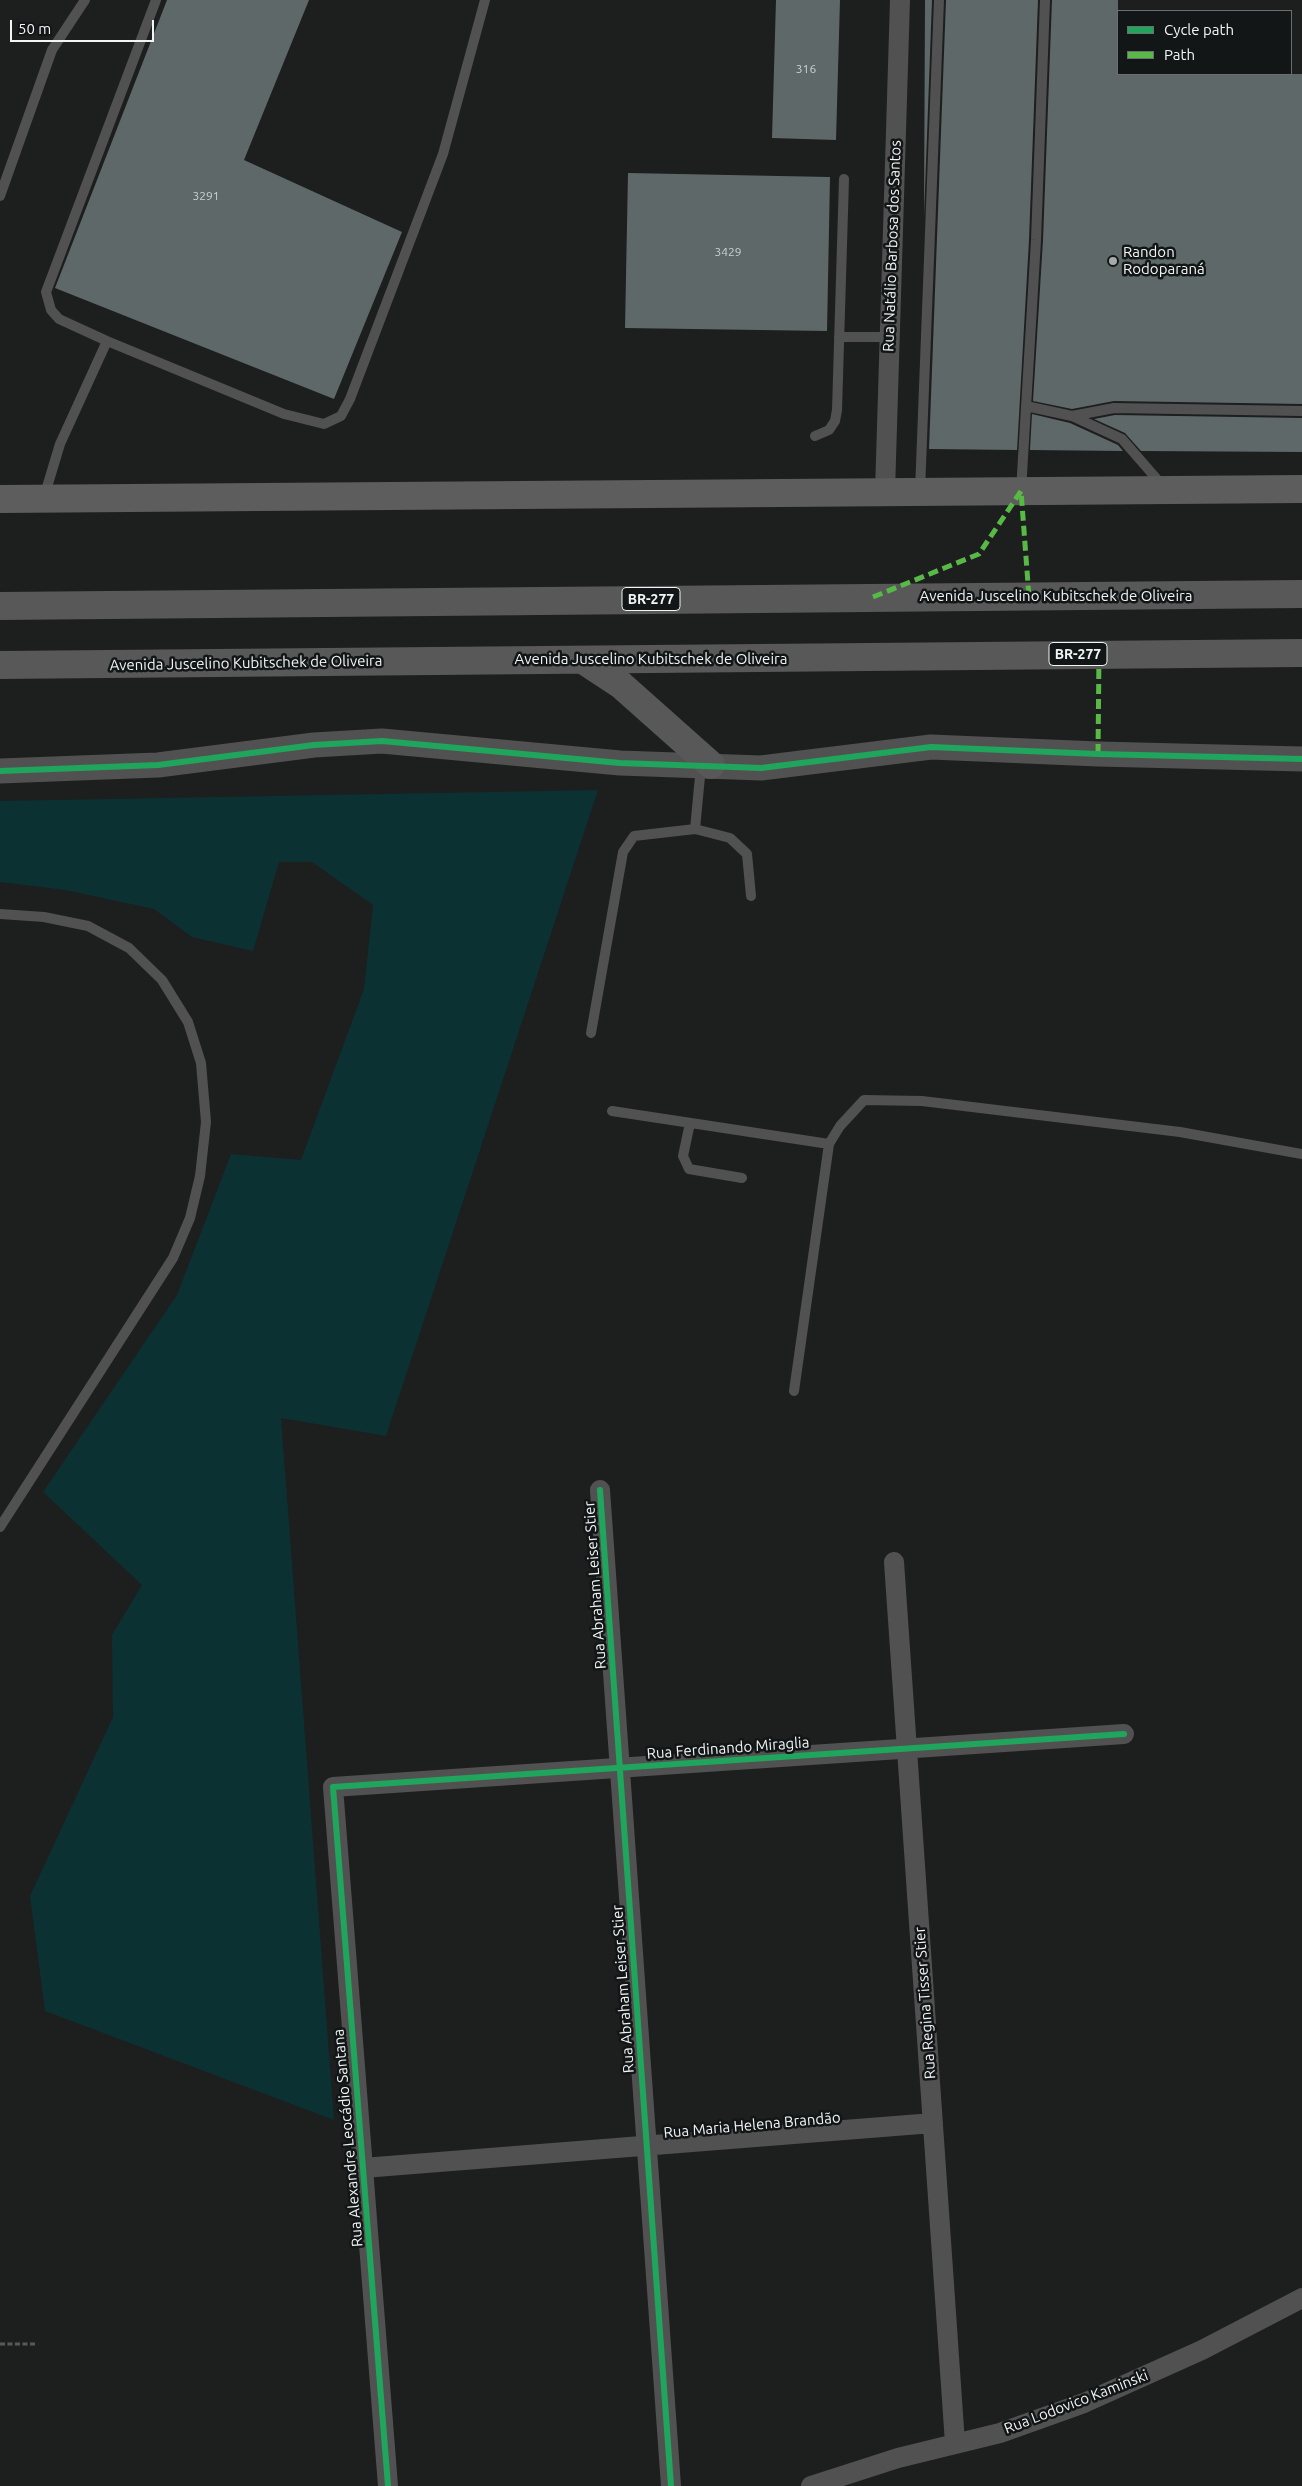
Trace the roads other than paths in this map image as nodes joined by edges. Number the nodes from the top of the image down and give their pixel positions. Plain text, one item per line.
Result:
1 (86, 0) edge
2 (156, 0) edge
3 (485, 0) edge
4 (900, 0) edge
5 (939, 0) edge
6 (1045, 0) edge
7 (844, 179) dead end
8 (0, 196) edge
9 (840, 337) junction
10 (890, 337) junction
11 (107, 341) junction
12 (1026, 406) junction
13 (1302, 411) edge
14 (1072, 416) junction
15 (815, 436) dead end
16 (1302, 489) edge
17 (1166, 490) junction
18 (1022, 491) junction
19 (885, 492) junction
20 (920, 492) junction
21 (0, 499) edge
22 (43, 499) junction
23 (1302, 594) edge
24 (0, 606) edge
25 (1302, 653) edge
26 (583, 660) junction
27 (0, 665) edge
28 (1302, 759) edge
29 (706, 765) junction
30 (0, 771) edge
31 (695, 829) junction
32 (751, 896) dead end
33 (0, 914) edge
34 (590, 1033) dead end
35 (612, 1111) dead end
36 (690, 1123) junction
37 (829, 1144) junction
38 (1302, 1154) edge
39 (742, 1178) dead end
40 (794, 1391) dead end
41 (600, 1490) dead end
42 (0, 1528) edge
43 (894, 1562) dead end
44 (1124, 1734) dead end
45 (907, 1748) junction
46 (620, 1768) junction
47 (333, 1787) joint
48 (933, 2123) junction
49 (647, 2145) junction
50 (363, 2168) junction
51 (1302, 2298) edge
52 (955, 2443) junction
53 (388, 2486) edge
54 (671, 2486) edge
55 (811, 2486) edge

1 - 8 lane
2 - 11 lane
3 - 11 lane
4 - 10 street, Rua Natálio Barbosa dos Santos
5 - 20 lane
6 - 12 lane
7 - 9 lane
9 - 10 lane
9 - 15 lane
10 - 19 street, Rua Natálio Barbosa dos Santos
11 - 22 lane
12 - 14 lane
12 - 18 lane
13 - 14 lane
14 - 17 lane
16 - 17 main road
17 - 18 main road
18 - 20 main road
19 - 20 main road
19 - 22 main road
21 - 22 main road
23 - 24 highway, Avenida Juscelino Kubitschek de Oliveira / BR-277
25 - 26 highway, Avenida Juscelino Kubitschek de Oliveira / BR-277
26 - 27 highway, Avenida Juscelino Kubitschek de Oliveira / BR-277
26 - 29 highway
28 - 29 street
29 - 30 street
29 - 31 lane
31 - 32 lane
31 - 34 lane
33 - 42 lane
35 - 36 lane
36 - 37 lane
36 - 39 lane
37 - 38 lane
37 - 40 lane
41 - 46 street, Rua Abraham Leiser Stier
43 - 45 street, Rua Regina Tisser Stier
44 - 45 street, Rua Ferdinando Miraglia
45 - 46 street, Rua Ferdinando Miraglia
45 - 48 street, Rua Regina Tisser Stier
46 - 47 street, Rua Ferdinando Miraglia
46 - 49 street, Rua Abraham Leiser Stier
47 - 50 street, Rua Alexandre Leocádio Santana
48 - 49 street, Rua Maria Helena Brandão
48 - 52 street, Rua Regina Tisser Stier
49 - 50 street, Rua Maria Helena Brandão
49 - 54 street, Rua Abraham Leiser Stier
50 - 53 street, Rua Alexandre Leocádio Santana
51 - 52 street, Rua Lodovico Kaminski
52 - 55 street, Rua Lodovico Kaminski

